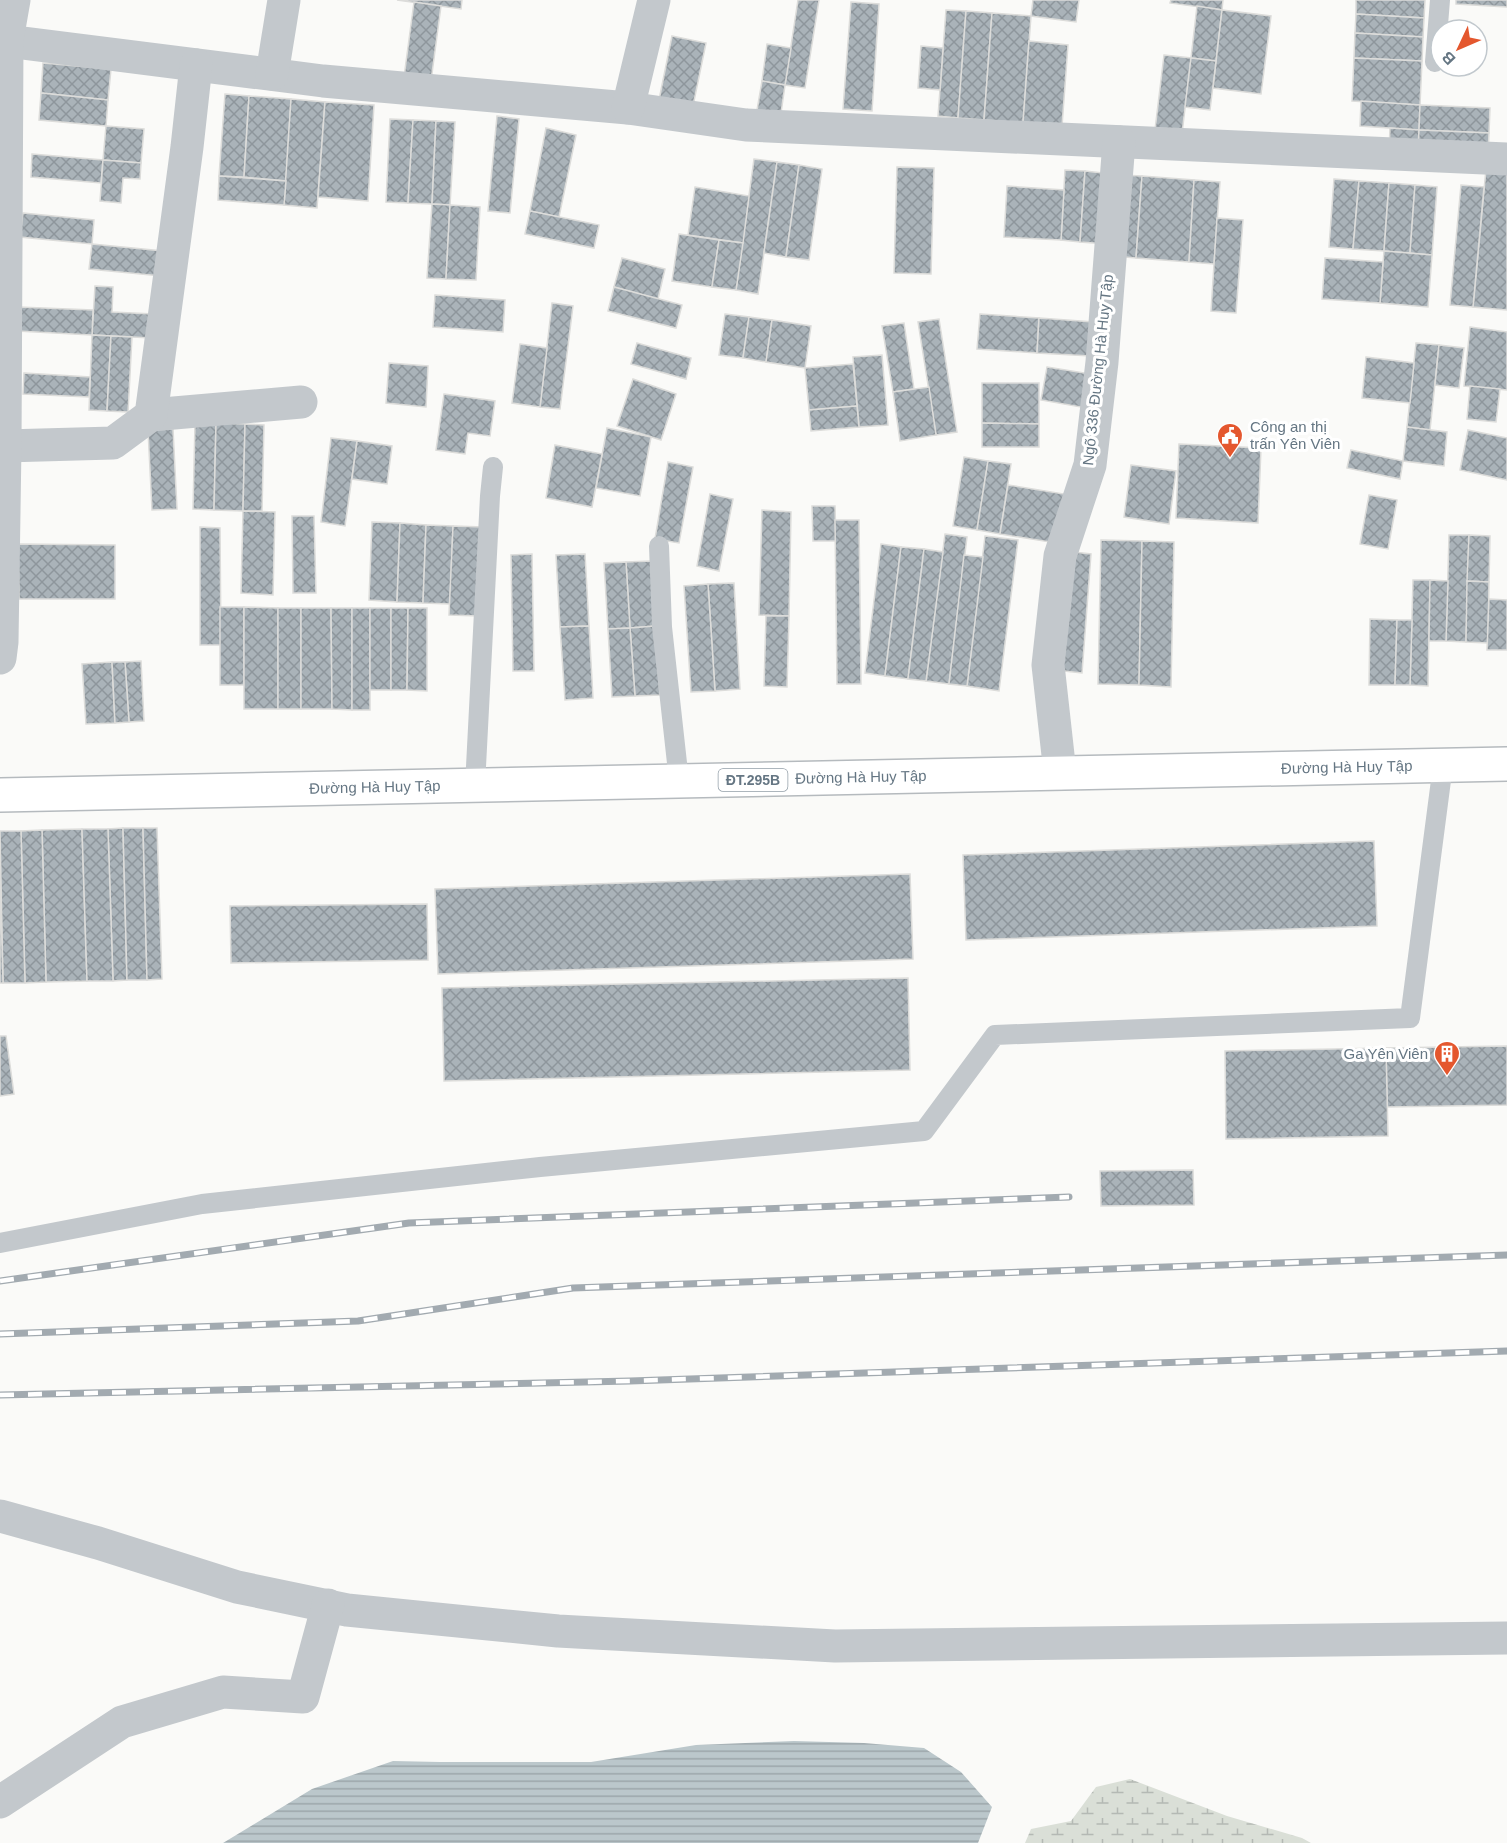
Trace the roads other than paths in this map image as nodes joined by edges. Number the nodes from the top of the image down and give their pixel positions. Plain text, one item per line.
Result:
1 (14, 0) edge
2 (284, 0) edge
3 (654, 0) edge
4 (1440, 0) edge
5 (1439, 18) edge
6 (4, 40) edge
7 (196, 65) junction
8 (272, 74) junction
9 (628, 108) junction
10 (1119, 142) junction
11 (1507, 159) edge
12 (301, 402) dead end
13 (151, 415) junction
14 (5, 447) junction
15 (493, 467) dead end
16 (659, 546) dead end
17 (0, 658) edge
18 (1507, 764) edge
19 (1443, 765) junction
20 (1060, 773) junction
21 (679, 781) junction
22 (475, 786) junction
23 (0, 795) edge
24 (0, 1243) edge
25 (0, 1516) edge
26 (328, 1605) junction
27 (1507, 1638) edge
28 (0, 1802) edge

1 - 6 street
2 - 8 street
3 - 9 street
4 - 5 lane
6 - 7 street
6 - 14 street
7 - 8 street
7 - 13 street
8 - 9 street
9 - 10 street
10 - 11 street
10 - 20 street, Ngõ 336 Đường Hà Huy Tập
12 - 13 street
13 - 14 street
14 - 17 street
15 - 22 lane
16 - 21 lane
18 - 19 main road, Đường Hà Huy Tập / ĐT.295B
19 - 20 main road, Đường Hà Huy Tập / ĐT.295B
19 - 24 lane
20 - 21 main road, Đường Hà Huy Tập / ĐT.295B
21 - 22 main road, Đường Hà Huy Tập / ĐT.295B
22 - 23 main road, Đường Hà Huy Tập / ĐT.295B
25 - 26 street
26 - 27 street
26 - 28 street

